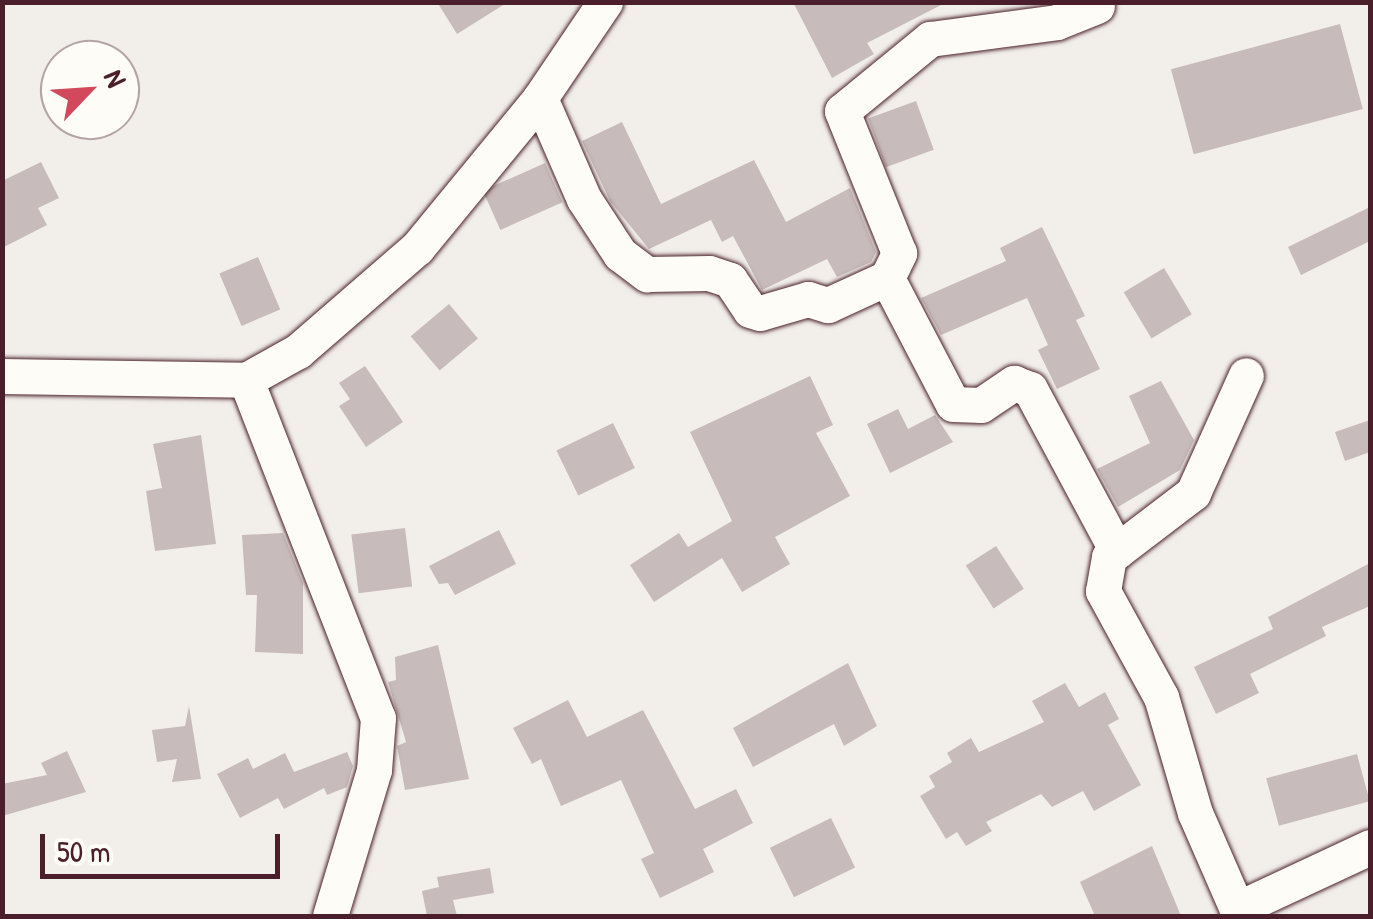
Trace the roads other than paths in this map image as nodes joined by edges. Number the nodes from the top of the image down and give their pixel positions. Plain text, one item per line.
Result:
1 (604, 2) edge
2 (1097, 6) dead end
3 (540, 98) junction
4 (887, 278) junction
5 (1246, 375) dead end
6 (2, 376) edge
7 (246, 380) junction
8 (1117, 550) junction
9 (1370, 847) edge
10 (1239, 913) edge
11 (330, 916) edge

1 - 3 street
2 - 4 street
3 - 4 street
3 - 7 street
4 - 8 street
5 - 8 street
6 - 7 street
7 - 11 street
8 - 10 street
9 - 10 street

